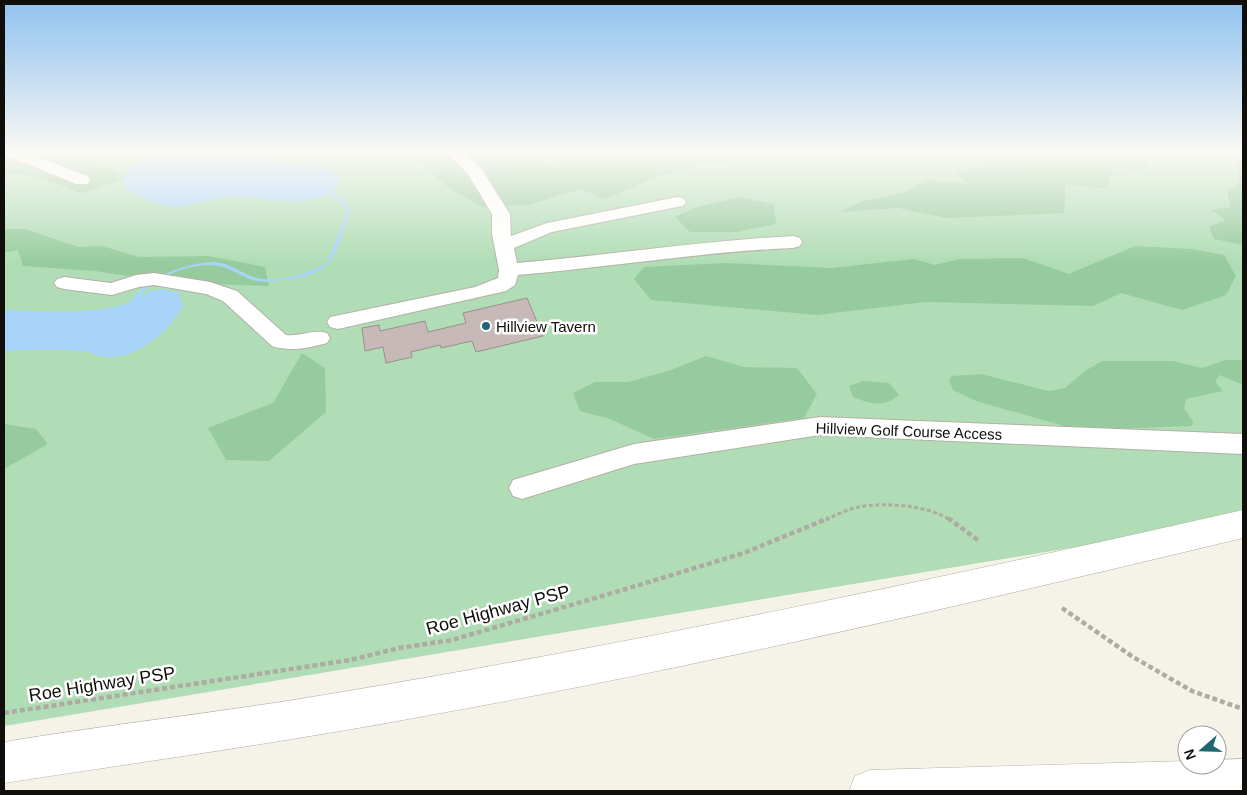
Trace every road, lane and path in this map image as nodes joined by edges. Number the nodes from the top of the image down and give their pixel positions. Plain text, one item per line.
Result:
1 (486, 189) edge
2 (677, 202) dead end
3 (793, 242) dead end
4 (503, 246) junction
5 (508, 270) junction
6 (64, 283) dead end
7 (338, 322) dead end
8 (319, 338) dead end
9 (1243, 444) edge
10 (522, 488) dead end
11 (1243, 524) edge
12 (979, 540) dead end
13 (1062, 608) dead end
14 (1243, 709) edge
15 (4, 713) edge
16 (4, 763) edge
17 (1243, 780) edge
18 (870, 791) edge

1 - 4 lane
2 - 4 lane
3 - 5 lane
4 - 5 lane
5 - 7 lane
6 - 8 lane
9 - 10 lane, Hillview Golf Course Access
11 - 16 highway
12 - 15 path, Roe Highway PSP
13 - 14 path
17 - 18 highway

